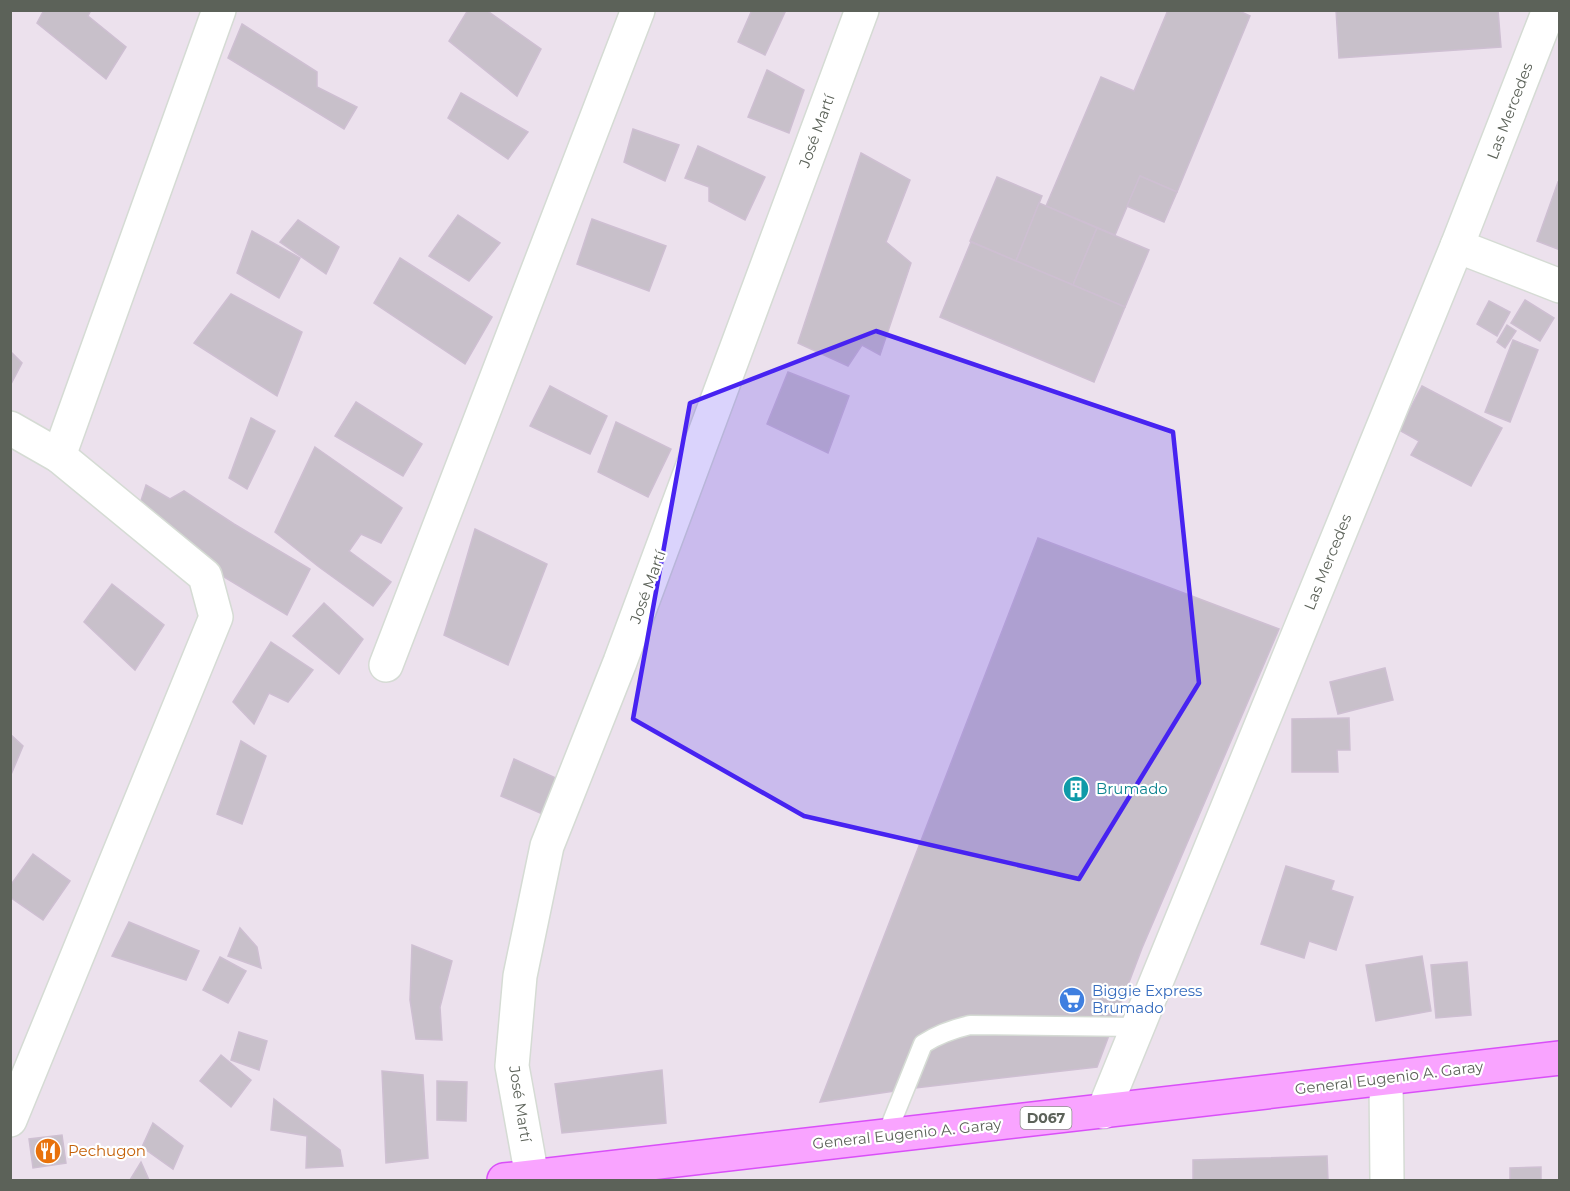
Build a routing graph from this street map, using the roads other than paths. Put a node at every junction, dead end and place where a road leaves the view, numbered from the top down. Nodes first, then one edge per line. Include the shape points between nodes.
1 (219, 10) edge
2 (638, 10) edge
3 (862, 10) edge
4 (1549, 10) edge
5 (1457, 246) junction
6 (1560, 286) edge
7 (10, 428) edge
8 (59, 456) junction
9 (386, 665) dead end
10 (1137, 1027) junction
11 (1560, 1058) edge
12 (1386, 1079) junction
13 (1102, 1112) junction
14 (10, 1120) edge
15 (886, 1136) junction
16 (518, 1179) edge
17 (1387, 1180) edge

1 - 8 street
2 - 9 street
3 - 16 street, José Martí via 621,662 547,846 519,976 512,1066
4 - 5 street, Las Mercedes
5 - 6 street
5 - 10 street, Las Mercedes
7 - 8 street
8 - 14 street via 206,576 216,617
10 - 13 street, Las Mercedes
10 - 15 lane via 970,1025 934,1036 923,1044
11 - 12 main road, General Eugenio A. Garay / D067
12 - 13 main road, General Eugenio A. Garay / D067
12 - 17 street
13 - 15 main road, General Eugenio A. Garay / D067
15 - 16 main road, General Eugenio A. Garay / D067

